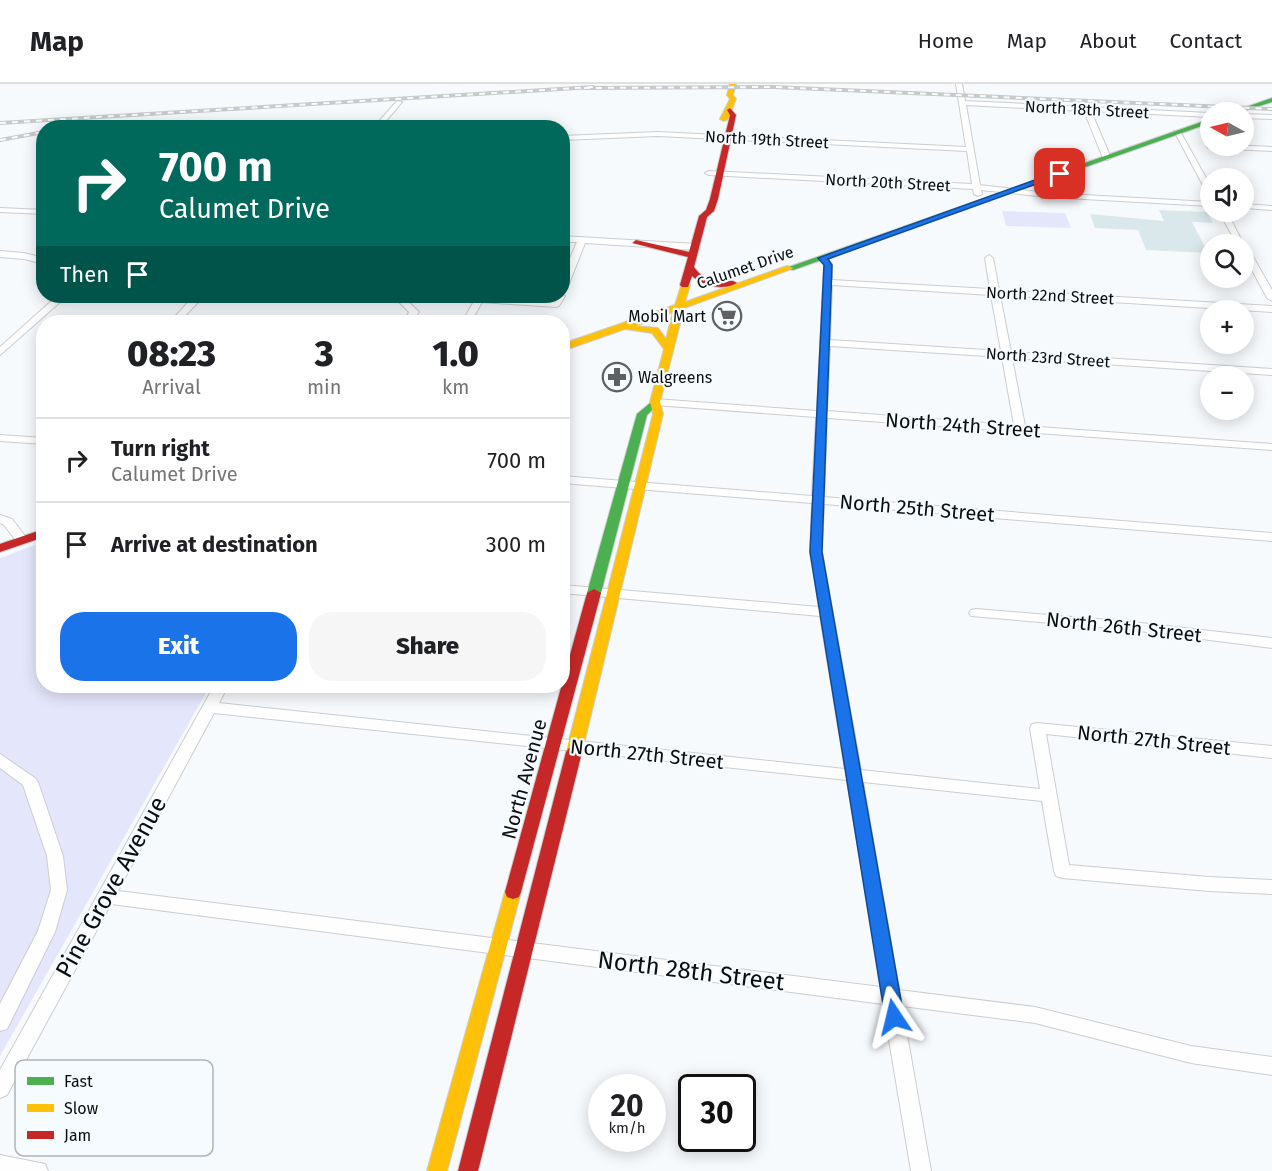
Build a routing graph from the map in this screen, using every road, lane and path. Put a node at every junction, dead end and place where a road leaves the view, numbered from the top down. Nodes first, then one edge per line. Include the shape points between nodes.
1 (740, 84) edge
2 (959, 84) edge
3 (732, 97) edge
4 (1272, 100) edge
5 (399, 102) dead end
6 (963, 103) junction
7 (1254, 106) edge
8 (1087, 109) junction
9 (1200, 115) edge
10 (1254, 116) edge
11 (1272, 117) edge
12 (383, 120) edge
13 (1200, 128) edge
14 (723, 137) junction
15 (570, 138) edge
16 (1184, 140) junction
17 (1254, 148) edge
18 (1272, 149) edge
19 (971, 150) junction
20 (1107, 158) junction
21 (1200, 171) edge
22 (714, 173) junction
23 (977, 187) junction
24 (1012, 191) junction
25 (980, 202) junction
26 (1200, 203) edge
27 (1254, 207) edge
28 (1272, 208) edge
29 (0, 210) edge
30 (36, 212) edge
31 (570, 239) edge
32 (582, 240) junction
33 (636, 243) joint
34 (0, 254) edge
35 (693, 257) junction
36 (823, 258) junction
37 (989, 258) dead end
38 (36, 259) edge
39 (1254, 267) edge
40 (570, 270) edge
41 (760, 279) junction
42 (827, 282) junction
43 (995, 292) junction
44 (1272, 298) edge
45 (54, 303) edge
46 (192, 303) edge
47 (404, 303) edge
48 (681, 306) junction
49 (1272, 309) edge
50 (41, 315) edge
51 (181, 315) edge
52 (412, 315) edge
53 (36, 319) edge
54 (604, 334) junction
55 (825, 343) junction
56 (570, 345) edge
57 (669, 349) junction
58 (0, 352) edge
59 (1007, 355) junction
60 (1272, 372) edge
61 (655, 402) junction
62 (822, 414) junction
63 (1020, 429) junction
64 (0, 438) edge
65 (36, 440) edge
66 (1272, 447) edge
67 (570, 480) edge
68 (624, 484) junction
69 (641, 486) junction
70 (819, 500) junction
71 (0, 519) edge
72 (36, 536) edge
73 (1272, 537) edge
74 (22, 540) junction
75 (0, 548) edge
76 (570, 590) edge
77 (595, 592) junction
78 (614, 594) junction
79 (825, 612) junction
80 (976, 613) dead end
81 (1272, 643) edge
82 (570, 685) edge
83 (217, 693) edge
84 (568, 693) edge
85 (209, 707) junction
86 (554, 745) junction
87 (576, 747) junction
88 (1272, 752) edge
89 (0, 760) edge
90 (852, 775) junction
91 (1049, 796) junction
92 (1272, 887) edge
93 (106, 896) junction
94 (499, 948) junction
95 (524, 951) junction
96 (891, 995) junction
97 (0, 1023) edge
98 (16, 1060) edge
99 (15, 1062) edge
100 (1272, 1066) edge
101 (0, 1089) edge
102 (0, 1165) edge
103 (38, 1171) edge
104 (437, 1171) edge
105 (468, 1171) edge
106 (921, 1171) edge

1 - 3 main road, North Avenue via 738,96
2 - 6 street
3 - 14 main road, North Avenue via 725,114
4 - 7 main road
5 - 12 street
6 - 8 street, North 18th Street
6 - 19 street
8 - 9 street, North 18th Street
8 - 20 street
10 - 11 street
13 - 16 main road, Calumet Drive
14 - 15 street, North 19th Street via 646,134
14 - 19 street, North 19th Street
14 - 22 main road, North Avenue
16 - 20 main road, Calumet Drive
16 - 21 street
17 - 18 street
19 - 23 street
20 - 24 main road, Calumet Drive
22 - 23 street, North 20th Street
22 - 35 main road, North Avenue via 699,207 703,216
23 - 24 street, North 20th Street
23 - 25 street
24 - 25 main road, Calumet Drive
24 - 26 street, North 20th Street
25 - 36 main road, Calumet Drive
27 - 28 street
29 - 30 street
31 - 32 street
32 - 33 street
32 - 40 street
33 - 35 main road
34 - 38 street
35 - 41 main road via 700,280 713,284
35 - 48 main road, North Avenue
36 - 41 main road, Calumet Drive
36 - 42 street via 828,263
37 - 43 street
39 - 44 street
41 - 48 main road, Calumet Drive
42 - 43 street, North 22nd Street
42 - 55 street
43 - 49 street, North 22nd Street
43 - 59 street
45 - 50 street
46 - 51 street
47 - 52 street via 414,312
48 - 54 main road, Calumet Drive
48 - 57 main road, North Avenue
53 - 58 street
54 - 56 main road, Calumet Drive
54 - 57 main road via 652,328
55 - 59 street, North 23rd Street
55 - 62 street
57 - 61 main road, North Avenue
59 - 60 street, North 23rd Street
59 - 63 street
61 - 62 street, North 24th Street
61 - 68 main road, North Avenue via 642,414
61 - 69 main road, North Avenue via 658,414
62 - 63 street, North 24th Street
62 - 70 street
63 - 66 street, North 24th Street
64 - 65 street
67 - 68 street, North 25th Street
68 - 69 street, North 25th Street
68 - 77 main road, North Avenue
69 - 70 street, North 25th Street
69 - 78 main road, North Avenue
70 - 73 street, North 25th Street
70 - 79 street via 816,552
71 - 74 street via 8,522
72 - 74 main road
74 - 75 main road
76 - 77 street
77 - 78 street
77 - 82 main road, North Avenue
78 - 79 street
78 - 87 main road, North Avenue
79 - 90 street
80 - 81 street, North 26th Street
83 - 85 street, Pine Grove Avenue
84 - 86 main road, North Avenue
85 - 86 street, North 27th Street
85 - 93 street, Pine Grove Avenue
86 - 87 street, North 27th Street
86 - 94 main road, North Avenue
87 - 90 street, North 27th Street
87 - 95 main road, North Avenue
88 - 91 street, North 27th Street via 1037,728
89 - 97 street via 30,783 55,856 59,890 45,932
90 - 91 street, North 27th Street
90 - 96 street
91 - 92 street via 1062,871
93 - 94 street, North 28th Street
93 - 98 street, Pine Grove Avenue
94 - 95 street, North 28th Street
94 - 104 main road, North Avenue
95 - 96 street, North 28th Street
95 - 105 main road, North Avenue
96 - 100 street, North 28th Street via 1035,1015 1182,1052
96 - 106 street
99 - 101 street, Pine Grove Avenue
102 - 103 street

